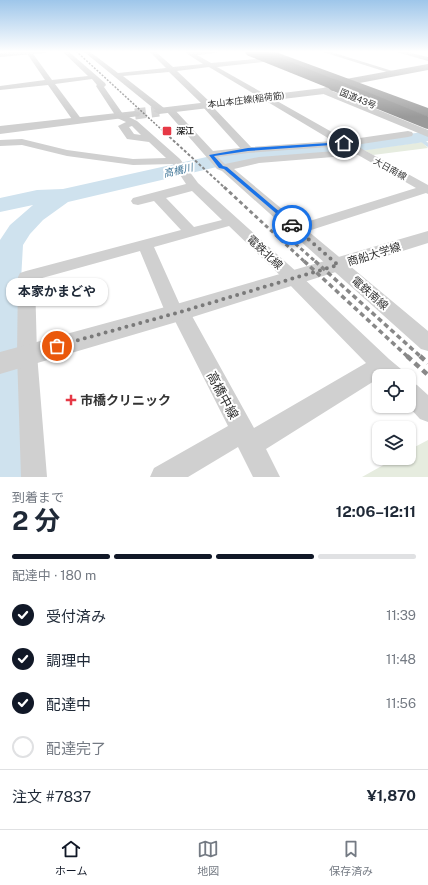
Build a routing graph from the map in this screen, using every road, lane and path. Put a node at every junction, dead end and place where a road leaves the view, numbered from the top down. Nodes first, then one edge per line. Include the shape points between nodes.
1 (44, 73) edge
2 (90, 73) edge
3 (132, 73) edge
4 (175, 73) edge
5 (223, 73) edge
6 (298, 73) edge
7 (305, 73) edge
8 (316, 73) edge
9 (320, 73) edge
10 (394, 73) edge
11 (422, 73) edge
12 (116, 75) joint
13 (94, 77) junction
14 (50, 82) junction
15 (346, 82) junction
16 (357, 86) junction
17 (0, 88) edge
18 (328, 90) junction
19 (264, 98) junction
20 (207, 105) junction
21 (163, 110) junction
22 (428, 113) edge
23 (120, 116) junction
24 (428, 117) edge
25 (134, 119) joint
26 (77, 120) junction
27 (428, 123) edge
28 (0, 130) edge
29 (422, 131) edge
30 (0, 143) edge
31 (345, 143) junction
32 (248, 150) junction
33 (360, 152) junction
34 (176, 161) junction
35 (218, 162) junction
36 (191, 183) junction
37 (427, 190) edge
38 (157, 196) junction
39 (138, 201) dead end
40 (233, 221) junction
41 (297, 230) junction
42 (190, 232) junction
43 (428, 238) edge
44 (145, 244) junction
45 (338, 265) junction
46 (293, 278) junction
47 (178, 313) junction
48 (428, 343) edge
49 (16, 358) edge
50 (386, 369) edge
51 (372, 377) edge
52 (416, 399) edge
53 (428, 411) edge
54 (246, 438) junction
55 (34, 477) edge
56 (163, 477) edge
57 (267, 477) edge

1 - 14 street
2 - 13 street
3 - 12 street
4 - 20 street
5 - 19 street, 大日南線
6 - 18 highway, 国道43号
7 - 27 highway, bridge
8 - 24 highway
9 - 15 highway, 国道43号
10 - 15 main road
11 - 16 main road
12 - 21 street, 電鉄南線
13 - 14 street
13 - 23 street via 102,85 100,86
14 - 17 street
14 - 26 street
15 - 16 highway, 国道43号
15 - 18 main road
16 - 18 main road
16 - 22 highway, 国道43号
18 - 19 street, 本山本庄線(稲荷筋)
18 - 29 highway, 国道43号
19 - 20 street, 本山本庄線(稲荷筋)
19 - 31 street, 大日南線
20 - 21 street, 本山本庄線(稲荷筋)
20 - 32 street
21 - 35 street, 電鉄南線
23 - 25 street
23 - 26 street
25 - 34 street via 150,139
26 - 28 street
29 - 31 street
30 - 34 street via 22,142 133,162
31 - 32 street
31 - 33 street, 大日南線
32 - 35 street
33 - 35 street via 259,160 232,165
33 - 37 street, 大日南線
34 - 36 street, 電鉄北線
35 - 41 street, 電鉄南線
36 - 38 street
36 - 40 street, 電鉄北線
37 - 41 street
38 - 39 street
38 - 42 street
40 - 42 street
40 - 46 street, 電鉄北線
41 - 45 street, 電鉄南線
42 - 44 street
43 - 45 street, 商船大学線
44 - 47 street, 高橋中線
44 - 49 street via 26,277
45 - 46 street, 商船大学線
45 - 48 street, 電鉄南線
46 - 47 street, 商船大学線
46 - 50 street, 電鉄北線
47 - 49 street, 商船大学線
47 - 54 street, 高橋中線
49 - 55 street
51 - 54 street
52 - 53 street
54 - 56 street
54 - 57 street, 高橋中線

